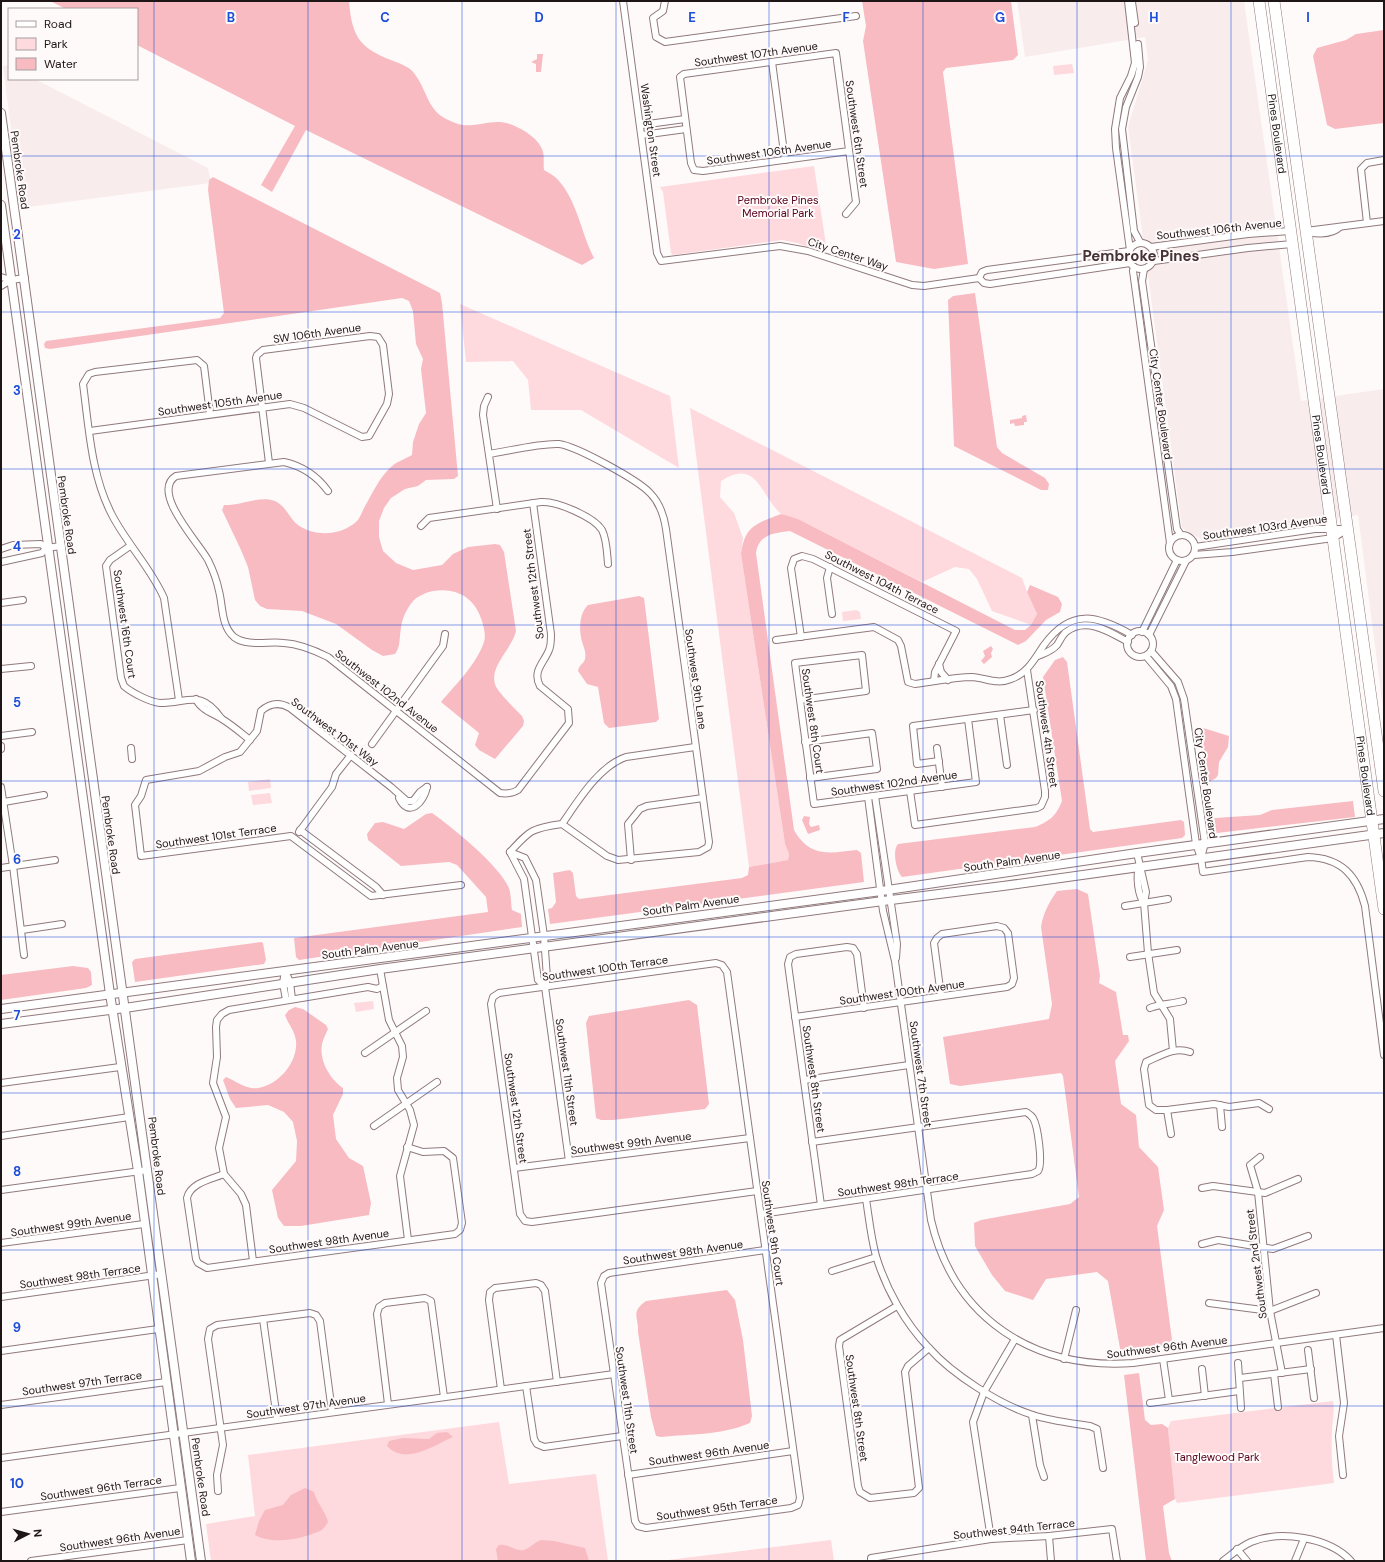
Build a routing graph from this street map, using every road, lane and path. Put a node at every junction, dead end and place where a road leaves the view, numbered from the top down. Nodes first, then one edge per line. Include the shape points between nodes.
1 (623, 1) edge
2 (665, 1) edge
3 (1128, 1) edge
4 (1132, 1) edge
5 (1259, 1) edge
6 (1274, 1) edge
7 (856, 16) dead end
8 (836, 53) joint
9 (772, 62) junction
10 (1, 113) edge
11 (685, 119) junction
12 (668, 122) junction
13 (641, 125) junction
14 (686, 128) junction
15 (669, 131) junction
16 (642, 135) junction
17 (849, 151) junction
18 (784, 160) junction
19 (1384, 160) edge
20 (1, 206) edge
21 (846, 214) dead end
22 (1288, 216) junction
23 (1384, 221) edge
24 (1367, 223) junction
25 (1290, 231) junction
26 (1306, 231) junction
27 (1140, 242) junction
28 (1292, 244) junction
29 (1152, 247) junction
30 (1129, 250) junction
31 (1309, 256) junction
32 (661, 261) joint
33 (1154, 261) junction
34 (1132, 265) junction
35 (1144, 269) junction
36 (1, 277) edge
37 (25, 278) junction
38 (979, 278) junction
39 (11, 280) junction
40 (1, 286) edge
41 (488, 397) dead end
42 (1159, 402) junction
43 (1151, 403) junction
44 (262, 408) junction
45 (210, 414) junction
46 (90, 431) junction
47 (369, 436) joint
48 (489, 454) junction
49 (269, 463) junction
50 (328, 491) dead end
51 (533, 503) junction
52 (497, 508) junction
53 (421, 526) dead end
54 (1348, 528) junction
55 (1332, 533) junction
56 (1181, 535) junction
57 (1170, 543) junction
58 (60, 546) junction
59 (130, 546) junction
60 (1195, 547) junction
61 (47, 548) junction
62 (1, 549) edge
63 (1194, 555) junction
64 (1177, 560) junction
65 (1186, 561) junction
66 (1, 562) edge
67 (608, 564) dead end
68 (830, 567) junction
69 (23, 600) dead end
70 (1, 603) edge
71 (832, 614) dead end
72 (1142, 632) junction
73 (445, 634) dead end
74 (1132, 635) junction
75 (1149, 635) junction
76 (800, 637) junction
77 (776, 640) dead end
78 (1128, 642) junction
79 (1151, 651) junction
80 (1038, 656) junction
81 (1146, 656) junction
82 (939, 664) junction
83 (31, 666) dead end
84 (1, 669) edge
85 (1027, 670) junction
86 (948, 680) junction
87 (934, 682) junction
88 (179, 700) junction
89 (800, 700) junction
90 (1034, 710) junction
91 (397, 711) junction
92 (1000, 715) junction
93 (968, 719) junction
94 (32, 732) dead end
95 (1, 736) edge
96 (250, 740) junction
97 (805, 742) junction
98 (372, 744) dead end
99 (695, 747) junction
100 (131, 748) dead end
101 (937, 748) dead end
102 (350, 756) junction
103 (132, 759) dead end
104 (89, 760) junction
105 (78, 761) junction
106 (939, 761) junction
107 (1007, 765) dead end
108 (810, 778) junction
109 (1, 786) edge
110 (942, 786) junction
111 (910, 791) junction
112 (1384, 791) edge
113 (513, 793) joint
114 (398, 794) junction
115 (44, 796) dead end
116 (868, 796) junction
117 (875, 796) junction
118 (703, 798) junction
119 (4, 802) junction
120 (814, 804) joint
121 (878, 812) junction
122 (870, 813) junction
123 (1384, 819) edge
124 (1371, 821) junction
125 (562, 824) junction
126 (300, 830) junction
127 (1379, 834) edge
128 (881, 837) junction
129 (294, 838) junction
130 (874, 839) junction
131 (1206, 843) junction
132 (1196, 844) junction
133 (510, 852) junction
134 (1137, 853) junction
135 (141, 856) joint
136 (1201, 858) junction
137 (55, 860) dead end
138 (631, 860) junction
139 (13, 866) junction
140 (1139, 867) junction
141 (1, 868) edge
142 (534, 875) junction
143 (524, 879) junction
144 (461, 884) dead end
145 (885, 890) junction
146 (383, 895) junction
147 (1168, 899) dead end
148 (886, 900) junction
149 (1144, 903) junction
150 (1125, 906) dead end
151 (1384, 909) edge
152 (62, 924) dead end
153 (22, 930) junction
154 (544, 936) junction
155 (532, 938) junction
156 (544, 947) junction
157 (534, 949) junction
158 (1176, 950) dead end
159 (1148, 954) junction
160 (24, 955) dead end
161 (1130, 957) dead end
162 (722, 965) joint
163 (380, 969) junction
164 (285, 971) junction
165 (287, 982) junction
166 (383, 986) junction
167 (545, 986) junction
168 (122, 993) junction
169 (110, 994) junction
170 (941, 996) junction
171 (493, 997) joint
172 (292, 999) junction
173 (286, 1000) junction
174 (1183, 1001) dead end
175 (901, 1002) junction
176 (1160, 1005) junction
177 (125, 1008) junction
178 (864, 1008) junction
179 (1150, 1008) dead end
180 (1, 1009) edge
181 (112, 1009) junction
182 (426, 1011) dead end
183 (1381, 1014) edge
184 (795, 1018) junction
185 (1, 1024) edge
186 (396, 1032) junction
187 (1173, 1051) junction
188 (1190, 1052) dead end
189 (365, 1053) dead end
190 (1384, 1055) edge
191 (909, 1065) junction
192 (120, 1067) junction
193 (804, 1080) junction
194 (437, 1082) dead end
195 (1, 1083) edge
196 (406, 1104) junction
197 (1220, 1105) junction
198 (1269, 1109) dead end
199 (1168, 1110) junction
200 (129, 1117) junction
201 (374, 1126) dead end
202 (918, 1127) junction
203 (1222, 1127) dead end
204 (1171, 1134) dead end
205 (1, 1136) edge
206 (750, 1138) junction
207 (812, 1142) junction
208 (407, 1147) junction
209 (1260, 1157) dead end
210 (569, 1161) junction
211 (514, 1168) junction
212 (148, 1170) junction
213 (138, 1171) junction
214 (224, 1174) junction
215 (1298, 1179) dead end
216 (1202, 1188) dead end
217 (1, 1190) edge
218 (928, 1190) junction
219 (757, 1191) junction
220 (1258, 1192) junction
221 (866, 1199) junction
222 (821, 1205) junction
223 (761, 1214) junction
224 (144, 1224) junction
225 (1308, 1236) dead end
226 (408, 1240) junction
227 (1, 1243) edge
228 (1202, 1244) dead end
229 (1265, 1249) junction
230 (765, 1250) junction
231 (876, 1257) junction
232 (254, 1261) junction
233 (832, 1271) dead end
234 (162, 1274) junction
235 (151, 1276) junction
236 (604, 1276) joint
237 (1316, 1292) dead end
238 (1, 1297) edge
239 (1209, 1303) dead end
240 (897, 1306) junction
241 (1076, 1310) dead end
242 (1270, 1311) junction
243 (263, 1319) junction
244 (1384, 1328) edge
245 (158, 1329) junction
246 (1336, 1335) junction
247 (1015, 1339) junction
248 (1277, 1342) junction
249 (929, 1348) junction
250 (1308, 1350) dead end
251 (1, 1351) edge
252 (1064, 1358) junction
253 (1163, 1359) junction
254 (1238, 1363) dead end
255 (1202, 1369) dead end
256 (1311, 1369) junction
257 (1282, 1373) junction
258 (614, 1374) junction
259 (1274, 1374) junction
260 (1240, 1378) junction
261 (166, 1382) junction
262 (557, 1382) junction
263 (526, 1386) junction
264 (501, 1389) junction
265 (1239, 1391) junction
266 (984, 1392) junction
267 (1205, 1396) junction
268 (444, 1397) junction
269 (1314, 1398) dead end
270 (1169, 1400) junction
271 (1150, 1403) dead end
272 (388, 1404) junction
273 (1, 1405) edge
274 (1278, 1407) dead end
275 (1241, 1408) dead end
276 (332, 1412) junction
277 (1032, 1415) junction
278 (277, 1420) junction
279 (222, 1428) junction
280 (184, 1433) junction
281 (173, 1434) junction
282 (622, 1436) junction
283 (793, 1451) junction
284 (1, 1458) edge
285 (1102, 1468) dead end
286 (628, 1475) junction
287 (1343, 1476) dead end
288 (1044, 1477) dead end
289 (180, 1488) junction
290 (218, 1491) dead end
291 (798, 1505) joint
292 (1, 1512) edge
293 (638, 1526) joint
294 (1049, 1536) junction
295 (991, 1539) junction
296 (1304, 1539) junction
297 (188, 1540) junction
298 (1237, 1549) junction
299 (871, 1560) edge
300 (31, 1561) edge
301 (191, 1561) edge
302 (201, 1561) edge
303 (1052, 1561) edge
304 (1117, 1561) edge
305 (1223, 1561) edge
306 (1247, 1561) edge
307 (1295, 1561) edge
308 (1351, 1561) edge

1 - 13 street, Washington Street
2 - 7 street via 663,11 653,18 656,37 665,42
3 - 30 street via 1135,60 1117,108 1115,139
4 - 27 street via 1140,67 1126,107 1122,129 1134,231
5 - 22 highway, Pines Boulevard
6 - 26 highway, Pines Boulevard
8 - 9 street, Southwest 107th Avenue
8 - 17 street, Southwest 6th Street
9 - 11 street, Southwest 107th Avenue via 684,74 680,77
9 - 18 street
10 - 37 main road, Pembroke Road
11 - 12 street
11 - 14 street
12 - 13 street
12 - 15 street
13 - 16 street, Washington Street
14 - 15 street
14 - 18 street, Southwest 106th Avenue via 692,168 697,171
15 - 16 street
16 - 32 street, Washington Street via 657,253
17 - 18 street, Southwest 106th Avenue
17 - 21 street, Southwest 6th Street via 856,202
19 - 24 street via 1362,166 1360,175
20 - 39 main road, Pembroke Road
22 - 25 highway, Pines Boulevard
22 - 26 highway
23 - 24 street
24 - 26 street via 1341,226 1337,230 1325,233
25 - 28 highway, Pines Boulevard
25 - 29 street, Southwest 106th Avenue
25 - 31 highway
26 - 31 highway, Pines Boulevard
27 - 29 street
27 - 30 street
28 - 33 street, Southwest 106th Avenue
28 - 55 highway, Pines Boulevard
29 - 33 street
30 - 34 street via 1128,257
30 - 38 street via 987,270 982,272
31 - 54 highway, Pines Boulevard
32 - 38 street, City Center Way via 778,246 808,250 912,285 924,286
33 - 35 street
34 - 35 street
34 - 38 street via 990,284
34 - 43 street, City Center Boulevard
35 - 42 street, City Center Boulevard via 1142,281
36 - 39 street
37 - 39 street
37 - 58 main road, Pembroke Road
39 - 40 street
39 - 61 main road, Pembroke Road
41 - 48 street via 483,415
42 - 43 street
42 - 56 street, City Center Boulevard via 1177,529
43 - 57 street, City Center Boulevard
44 - 45 street, Southwest 105th Avenue
44 - 47 street, Southwest 105th Avenue via 298,405 362,437
44 - 47 street, SW 106th Avenue via 256,358 259,352 378,337 383,345 389,394 387,404
44 - 49 street
45 - 46 street, Southwest 105th Avenue
45 - 46 street via 204,366 197,360 95,372 86,378 83,384
46 - 59 street via 95,468 104,500
48 - 52 street
48 - 99 street, Southwest 9th Lane via 549,445 567,446 650,492 660,508 666,529
49 - 50 street via 293,464 320,479
49 - 91 street, Southwest 102nd Avenue via 184,474 172,479 168,491 173,509 208,560 217,581 226,626 235,638 245,642 284,642 314,650 328,657
51 - 52 street
51 - 67 street via 560,505 596,524 604,537
51 - 113 street, Southwest 12th Street via 551,634 550,649 536,675 540,686 568,709 569,723 518,790
52 - 53 street via 429,518
54 - 55 street, Southwest 103rd Avenue
54 - 55 street, Southwest 103rd Avenue
54 - 112 highway, Pines Boulevard
55 - 60 street, Southwest 103rd Avenue
55 - 63 street, Southwest 103rd Avenue via 1232,552
55 - 124 highway, Pines Boulevard
56 - 57 street
56 - 60 street via 1192,539
57 - 64 street via 1171,554
58 - 61 street
58 - 104 main road, Pembroke Road
59 - 88 street via 164,598
59 - 88 street, Southwest 16th Court via 110,560 106,566 121,678 124,686 156,702
60 - 63 street
61 - 62 street via 41,544 13,545
61 - 66 street via 42,553
61 - 105 main road, Pembroke Road
63 - 65 street
64 - 65 street
64 - 72 street
65 - 75 street
68 - 71 street via 828,578
68 - 76 street, Southwest 104th Terrace via 808,556 798,557 792,562
68 - 82 street, Southwest 104th Terrace via 956,631
69 - 70 street
72 - 74 street
72 - 75 street
73 - 91 street via 443,646
74 - 78 street
74 - 80 street via 1102,620 1076,619 1063,625 1044,645
75 - 79 street via 1152,641
76 - 77 street
76 - 87 street via 874,627 894,637 901,646 908,682
78 - 80 street via 1099,628 1079,627 1068,631 1050,651
78 - 81 street via 1131,653 1138,657
79 - 81 street
79 - 131 street, City Center Boulevard via 1178,682 1184,699
80 - 85 street
81 - 132 street, City Center Boulevard via 1166,680 1176,699
82 - 86 street via 941,672
82 - 87 street
83 - 84 street
85 - 86 street via 1018,677 1001,682 973,678
85 - 90 street, Southwest 4th Street
86 - 87 street
88 - 96 street via 196,698 208,704 221,718
89 - 89 street, Southwest 8th Court via 795,663 862,655 866,691
89 - 97 street, Southwest 8th Court
90 - 92 street
90 - 111 street, Southwest 4th Street via 1045,791 1044,802 1036,808 915,825
91 - 98 street
91 - 113 street, Southwest 102nd Avenue via 500,792
92 - 93 street
92 - 107 street
93 - 106 street via 913,726 917,764
93 - 110 street, Southwest 102nd Avenue via 976,782
94 - 95 street
96 - 102 street, Southwest 101st Way via 258,729 261,712 271,704 281,704 290,708
96 - 135 street, Southwest 101st Way via 240,752 199,771 146,780 135,805
97 - 108 street, Southwest 8th Court
97 - 108 street via 872,733 877,769
99 - 118 street, Southwest 9th Lane
99 - 125 street via 626,757 615,761 604,770
100 - 103 street
101 - 106 street
102 - 114 street, Southwest 101st Way
102 - 126 street via 336,774 332,787
104 - 105 street
104 - 168 main road, Pembroke Road
105 - 169 main road, Pembroke Road
106 - 110 street
108 - 120 street, Southwest 8th Court
109 - 119 street
110 - 111 street, Southwest 102nd Avenue
111 - 117 street, Southwest 102nd Avenue
114 - 114 street, Southwest 101st Way via 404,805 414,808 426,796 427,787 410,802
115 - 119 street
116 - 117 street, Southwest 102nd Avenue
116 - 120 street, Southwest 102nd Avenue
116 - 122 street, Southwest 7th Street
117 - 121 street, Southwest 7th Street
118 - 138 street via 640,809 628,824
118 - 138 street, Southwest 9th Lane via 709,842 704,851
119 - 139 street
121 - 122 street
121 - 128 street, Southwest 7th Street
122 - 130 street, Southwest 7th Street
123 - 124 main road, South Palm Avenue
124 - 127 highway, Pines Boulevard
124 - 131 main road, South Palm Avenue
125 - 133 street via 530,831
125 - 138 street via 607,856 618,860
126 - 129 street
126 - 146 street via 376,886
127 - 136 main road, South Palm Avenue
127 - 151 highway, Pines Boulevard
128 - 130 street
128 - 145 street, Southwest 7th Street
129 - 135 street, Southwest 101st Terrace via 291,836
129 - 146 street via 371,896
130 - 145 street, Southwest 7th Street
131 - 132 main road, South Palm Avenue
131 - 136 street, City Center Boulevard
132 - 134 main road, South Palm Avenue
132 - 136 street, City Center Boulevard
133 - 142 street, Southwest 11th Street via 525,858
133 - 143 street, Southwest 11th Street
134 - 140 street
134 - 145 main road, South Palm Avenue
136 - 140 main road, South Palm Avenue
136 - 183 street via 1203,872 1308,857 1334,862 1347,871 1359,887 1365,906
137 - 139 street
139 - 141 street
139 - 153 street
140 - 148 main road, South Palm Avenue
140 - 149 street via 1146,892
142 - 143 street
142 - 154 street, Southwest 11th Street
143 - 155 street, Southwest 11th Street
144 - 146 street
145 - 148 street, Southwest 7th Street
145 - 154 main road, South Palm Avenue
147 - 149 street
148 - 156 main road, South Palm Avenue
148 - 175 street, Southwest 7th Street via 886,930 895,961
149 - 150 street
149 - 159 street
152 - 153 street
153 - 160 street
154 - 155 main road, South Palm Avenue
154 - 156 street, Southwest 11th Street
155 - 157 street, Southwest 11th Street
155 - 164 main road, South Palm Avenue
156 - 157 main road, South Palm Avenue
156 - 167 street, Southwest 11th Street via 547,978
157 - 163 main road, South Palm Avenue
157 - 167 street, Southwest 11th Street via 538,980
158 - 159 street
159 - 161 street
159 - 176 street via 1154,993
162 - 167 street, Southwest 100th Terrace via 716,963
162 - 206 street, Southwest 9th Court via 727,972
163 - 165 main road, South Palm Avenue
163 - 166 street
164 - 165 street
164 - 168 main road, South Palm Avenue
165 - 172 street
165 - 173 street
165 - 177 main road, South Palm Avenue
166 - 172 street via 377,989 368,987
166 - 186 street via 389,1020
167 - 171 street, Southwest 100th Terrace via 499,993
167 - 210 street, Southwest 11th Street
168 - 169 main road, South Palm Avenue
168 - 177 main road, Pembroke Road
169 - 180 main road, South Palm Avenue
169 - 181 main road, Pembroke Road
170 - 170 street, Southwest 100th Avenue via 934,943 937,938 942,934 997,926 1004,928 1008,933 1014,978 1012,984 1007,987
170 - 175 street, Southwest 100th Avenue
171 - 211 street, Southwest 12th Street via 491,1004
172 - 173 street
173 - 214 street via 230,1010 217,1020 217,1057 213,1083 226,1117 219,1145
174 - 176 street
175 - 178 street, Southwest 100th Avenue
175 - 191 street, Southwest 7th Street
176 - 179 street via 1156,1004
176 - 187 street via 1170,1018
177 - 181 main road, South Palm Avenue
177 - 212 main road, Pembroke Road
178 - 184 street, Southwest 100th Avenue
178 - 184 street, Southwest 8th Street via 857,954 853,948 796,954 790,957 788,964
181 - 185 main road, South Palm Avenue
181 - 192 main road, Pembroke Road
182 - 186 street
183 - 190 street
184 - 193 street, Southwest 8th Street
186 - 189 street
186 - 196 street via 403,1052 397,1078 398,1090
187 - 188 street
187 - 199 street via 1146,1062 1144,1069 1149,1105 1156,1110
191 - 193 street
191 - 202 street, Southwest 7th Street
192 - 195 street
192 - 200 main road, Pembroke Road
193 - 207 street, Southwest 8th Street
194 - 196 street
196 - 201 street
196 - 208 street via 412,1114 414,1125
197 - 198 street via 1229,1107 1258,1103
197 - 199 street
197 - 203 street
199 - 204 street
200 - 205 street
200 - 213 main road, Pembroke Road
202 - 207 street
202 - 218 street, Southwest 7th Street
202 - 218 street, Southwest 98th Terrace via 1026,1112 1032,1115 1036,1124 1041,1164 1038,1171
206 - 210 street, Southwest 99th Avenue
206 - 219 street, Southwest 9th Court
207 - 222 street, Southwest 8th Street
208 - 226 street via 400,1176
208 - 226 street, Southwest 98th Avenue via 424,1152 444,1151 451,1155 462,1223 460,1230 455,1234
209 - 220 street, Southwest 2nd Street via 1250,1165
210 - 211 street, Southwest 99th Avenue
211 - 219 street, Southwest 12th Street via 520,1214 525,1221 532,1222
212 - 213 street
212 - 234 main road, Pembroke Road
213 - 217 street
213 - 224 main road, Pembroke Road
214 - 232 street via 243,1198
214 - 232 street, Southwest 98th Avenue via 192,1187 188,1192 196,1259 207,1268
215 - 220 street via 1265,1193
216 - 220 street via 1213,1186
218 - 221 street, Southwest 98th Terrace
218 - 247 street, Southwest 96th Avenue via 936,1241 961,1289 981,1314
219 - 223 street, Southwest 9th Court
220 - 229 street, Southwest 2nd Street
221 - 222 street, Southwest 98th Terrace
221 - 231 street
222 - 223 street, Southwest 98th Terrace
223 - 230 street, Southwest 9th Court
224 - 227 street, Southwest 99th Avenue
224 - 235 main road, Pembroke Road
225 - 229 street via 1273,1249
226 - 232 street, Southwest 98th Avenue
228 - 229 street via 1218,1240 1258,1245
229 - 242 street, Southwest 2nd Street
230 - 236 street, Southwest 98th Avenue via 609,1273
230 - 283 street, Southwest 9th Court
231 - 233 street
231 - 240 street
234 - 235 street, Southwest 98th Terrace
234 - 280 main road, Pembroke Road
235 - 238 street, Southwest 98th Terrace
235 - 245 main road, Pembroke Road
236 - 258 street, Southwest 11th Street via 602,1283
237 - 242 street
239 - 242 street
240 - 249 street
240 - 249 street, Southwest 8th Street via 840,1340 839,1346 858,1486 863,1495 870,1498 914,1494 919,1488 905,1372 908,1366
241 - 252 street
242 - 248 street, Southwest 2nd Street
243 - 276 street via 310,1313 316,1315 320,1321
243 - 278 street
243 - 279 street via 217,1325 210,1329 208,1339
244 - 246 street, Southwest 96th Avenue
245 - 251 street
245 - 261 main road, Pembroke Road
246 - 248 street, Southwest 96th Avenue
246 - 287 street via 1344,1403 1339,1436
247 - 252 street, Southwest 96th Avenue via 1039,1351
247 - 266 street
248 - 253 street, Southwest 96th Avenue
248 - 257 street, Southwest 2nd Street
249 - 266 street via 948,1366
250 - 256 street
252 - 253 street, Southwest 96th Avenue via 1101,1365
253 - 270 street
254 - 260 street
255 - 267 street
256 - 257 street
256 - 269 street
257 - 259 street
258 - 262 street, Southwest 97th Avenue
258 - 282 street, Southwest 11th Street
259 - 260 street
259 - 274 street
260 - 265 street
261 - 273 street, Southwest 97th Terrace
261 - 281 main road, Pembroke Road
262 - 263 street, Southwest 97th Avenue
262 - 264 street via 545,1291 536,1283 495,1288 490,1292 489,1300
263 - 264 street, Southwest 97th Avenue
263 - 282 street via 534,1439 537,1444 544,1446
264 - 268 street, Southwest 97th Avenue
265 - 267 street
265 - 275 street
266 - 277 street
266 - 295 street via 973,1422
267 - 270 street
268 - 272 street, Southwest 97th Avenue
268 - 272 street via 431,1301 425,1298 385,1303 379,1307 377,1314
270 - 271 street
272 - 276 street, Southwest 97th Avenue
276 - 278 street, Southwest 97th Avenue
277 - 285 street via 1097,1429
277 - 288 street
278 - 279 street, Southwest 97th Avenue
279 - 280 street, Southwest 97th Avenue
279 - 290 street via 223,1445 217,1475
280 - 281 street, Southwest 97th Avenue
280 - 302 main road, Pembroke Road
281 - 284 street, Southwest 97th Avenue
281 - 289 main road, Pembroke Road
282 - 286 street, Southwest 11th Street
283 - 286 street, Southwest 96th Avenue
283 - 291 street, Southwest 9th Court via 800,1498
286 - 293 street, Southwest 11th Street
289 - 292 street, Southwest 96th Terrace
289 - 297 main road, Pembroke Road
291 - 293 street, Southwest 95th Terrace via 646,1528
294 - 295 street, Southwest 94th Terrace
294 - 303 street
294 - 304 street, Southwest 94th Terrace via 1112,1529
295 - 299 street, Southwest 94th Terrace
296 - 298 street via 1284,1536 1252,1542
296 - 307 street
296 - 308 street via 1337,1549
297 - 300 street, Southwest 96th Avenue
297 - 301 main road, Pembroke Road
298 - 305 street
298 - 306 street

